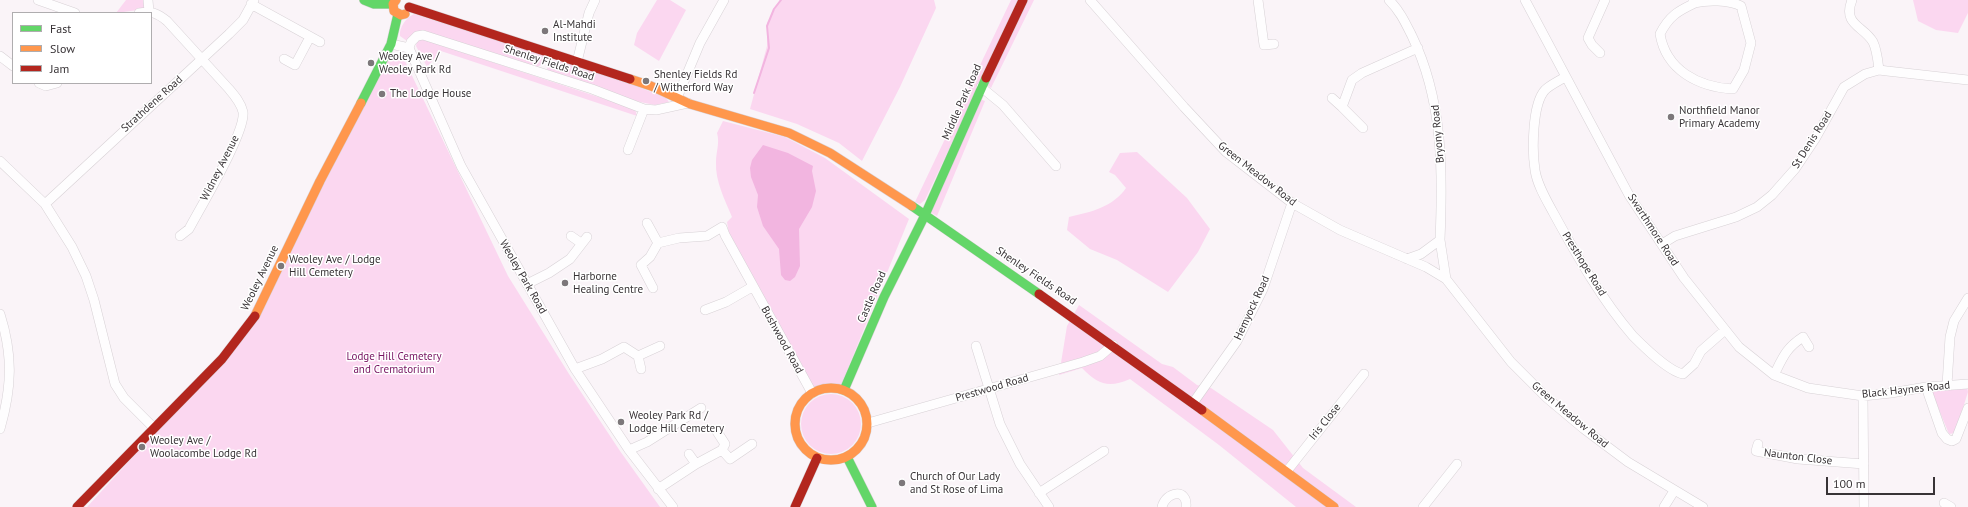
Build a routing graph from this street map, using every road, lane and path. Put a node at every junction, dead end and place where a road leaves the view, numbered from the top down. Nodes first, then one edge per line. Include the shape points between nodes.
1 (38, 0) edge
2 (148, 0) edge
3 (364, 0) edge
4 (595, 0) edge
5 (724, 0) edge
6 (1023, 0) edge
7 (1090, 0) edge
8 (1258, 0) edge
9 (1389, 0) edge
10 (1525, 0) edge
11 (1605, 0) edge
12 (1852, 0) edge
13 (252, 2) edge
14 (394, 2) edge
15 (1694, 2) edge
16 (408, 3) edge
17 (72, 12) edge
18 (149, 12) edge
19 (152, 12) edge
20 (398, 14) junction
21 (310, 37) junction
22 (320, 42) dead end
23 (391, 44) junction
24 (1274, 44) dead end
25 (1264, 45) junction
26 (409, 48) junction
27 (1255, 48) dead end
28 (1418, 48) junction
29 (1600, 53) dead end
30 (0, 56) edge
31 (202, 59) junction
32 (284, 59) dead end
33 (577, 62) junction
34 (12, 65) edge
35 (1879, 70) junction
36 (1565, 77) junction
37 (1968, 80) edge
38 (41, 84) edge
39 (53, 84) edge
40 (980, 87) junction
41 (677, 98) junction
42 (1332, 98) dead end
43 (688, 103) junction
44 (1342, 107) junction
45 (644, 109) junction
46 (1363, 128) dead end
47 (628, 150) dead end
48 (0, 161) edge
49 (1056, 166) dead end
50 (1292, 203) junction
51 (45, 204) junction
52 (924, 215) junction
53 (647, 223) dead end
54 (180, 236) dead end
55 (571, 236) dead end
56 (1440, 240) junction
57 (658, 243) junction
58 (1662, 244) junction
59 (1407, 259) junction
60 (1446, 279) junction
61 (527, 284) junction
62 (752, 287) junction
63 (653, 288) dead end
64 (1968, 298) edge
65 (705, 310) dead end
66 (0, 314) edge
67 (1725, 330) junction
68 (1113, 345) junction
69 (660, 346) dead end
70 (976, 346) dead end
71 (1809, 347) dead end
72 (638, 356) junction
73 (575, 369) junction
74 (641, 369) dead end
75 (1364, 374) dead end
76 (1774, 375) junction
77 (1968, 384) edge
78 (1947, 385) junction
79 (1926, 387) junction
80 (844, 390) junction
81 (989, 390) junction
82 (812, 393) junction
83 (1844, 394) joint
84 (1863, 396) junction
85 (1193, 403) junction
86 (701, 408) dead end
87 (1968, 408) edge
88 (868, 423) junction
89 (154, 428) junction
90 (0, 429) edge
91 (716, 430) dead end
92 (752, 444) dead end
93 (629, 450) junction
94 (722, 450) junction
95 (1104, 451) dead end
96 (1755, 451) dead end
97 (689, 454) dead end
98 (847, 457) junction
99 (817, 458) junction
100 (696, 464) junction
101 (1458, 464) dead end
102 (1864, 464) junction
103 (1287, 471) junction
104 (658, 489) junction
105 (1674, 491) junction
106 (1040, 493) junction
107 (870, 502) edge
108 (77, 507) edge
109 (672, 507) edge
110 (795, 507) edge
111 (878, 507) edge
112 (1049, 507) edge
113 (1162, 507) edge
114 (1186, 507) edge
115 (1334, 507) edge
116 (1423, 507) edge
117 (1664, 507) edge
118 (1703, 507) edge
119 (1864, 507) edge

1 - 17 street
2 - 18 street
3 - 14 street via 374,4
4 - 33 street via 589,13
5 - 41 street via 700,43
6 - 40 street, Middle Park Road
7 - 50 street, Green Meadow Road via 1226,152
8 - 25 street
9 - 28 street, Bryony Road via 1400,10
10 - 36 street, Swarthmore Road
11 - 29 street via 1588,38
12 - 35 street via 1852,21 1873,42
13 - 21 street
13 - 31 street, Strathdene Road via 243,20
14 - 20 street via 394,12
15 - 15 street via 1666,21 1660,34 1667,56 1676,67 1704,84 1733,89 1744,70 1752,43 1741,6
16 - 20 street via 406,13
16 - 33 street, Shenley Fields Road
19 - 31 street, Widney Avenue via 167,21
20 - 23 street, Weoley Avenue
21 - 22 street
21 - 32 street via 295,65
23 - 26 street
23 - 89 street, Weoley Avenue via 320,181 253,319 222,359
24 - 25 street
25 - 27 street
26 - 45 street, Shenley Fields Road via 411,42 422,35 592,89
26 - 61 street, Weoley Park Road via 460,166
28 - 44 street via 1352,80
28 - 56 street, Bryony Road via 1433,90 1438,119 1442,202
30 - 34 street
31 - 51 street, Strathdene Road
31 - 54 street, Widney Avenue via 238,100 243,113 237,137 189,229
33 - 41 street, Shenley Fields Road via 651,86
35 - 37 street, St Denis Road
35 - 58 street, St Denis Road via 1865,74 1844,87 1816,139 1795,169 1772,195 1757,207 1736,217 1675,236
36 - 58 street, Swarthmore Road via 1629,195
36 - 67 street, Presthope Road via 1546,89 1541,96 1536,110 1534,150 1535,171 1568,240 1607,301 1634,336 1665,365 1678,373 1683,374 1694,364 1701,351
38 - 39 street
40 - 49 street via 1003,105
40 - 52 street, Middle Park Road
41 - 43 street, Shenley Fields Road
42 - 44 street
43 - 45 street, Shenley Fields Road via 656,110
43 - 52 street, Shenley Fields Road via 788,133 823,150
44 - 46 street
45 - 47 street
48 - 51 street
50 - 59 street, Green Meadow Road via 1340,230
50 - 85 street, Hemyock Road via 1260,296 1237,341
51 - 89 street via 72,247 86,276 115,384 128,402
52 - 68 street, Shenley Fields Road
52 - 80 street, Castle Road
53 - 57 street
55 - 61 street via 584,240 566,261
56 - 59 street via 1422,254
56 - 60 street, Green Meadow Road
57 - 62 street, Bushwood Road via 707,236 722,227
57 - 63 street via 650,257 641,265
58 - 67 street, Swarthmore Road via 1684,278
59 - 60 street, Green Meadow Road
60 - 105 street, Green Meadow Road via 1511,362 1547,398 1628,462
61 - 73 street, Weoley Park Road
62 - 65 street
62 - 82 street, Bushwood Road
64 - 78 street via 1954,321 1950,337
66 - 90 street via 8,338 10,369 7,406
67 - 76 street, Swarthmore Road via 1739,347
68 - 81 street, Prestwood Road via 1100,356
68 - 85 street, Shenley Fields Road
69 - 72 street
70 - 81 street
71 - 76 street via 1803,337 1795,342 1787,349
72 - 73 street via 624,347
72 - 74 street
73 - 93 street, Weoley Park Road
75 - 103 street, Iris Close
76 - 83 street, Swarthmore Road via 1808,388
77 - 78 street, Black Haynes Road
78 - 79 street, Black Haynes Road
79 - 84 street, Black Haynes Road
79 - 87 street via 1942,433 1947,440 1956,439
80 - 82 street via 829,388
80 - 88 street via 859,401
81 - 88 street, Prestwood Road
81 - 106 street via 1003,430 1020,464
82 - 99 street via 798,409 795,430 805,450
83 - 84 street, Black Haynes Road
84 - 102 street
85 - 103 street, Shenley Fields Road
86 - 93 street via 647,442
88 - 98 street via 860,446
89 - 108 street, Weoley Avenue
91 - 94 street via 725,444
92 - 94 street via 730,460
93 - 104 street, Weoley Park Road
94 - 100 street
95 - 106 street
96 - 102 street, Naunton Close via 1798,459
97 - 100 street
98 - 99 street via 834,460
98 - 107 street
99 - 110 street
100 - 104 street
101 - 116 street
102 - 119 street
103 - 115 street, Shenley Fields Road
104 - 109 street, Weoley Park Road
105 - 117 street
105 - 118 street, Green Meadow Road
106 - 112 street
107 - 111 street
113 - 114 street via 1166,498 1173,494 1180,494

